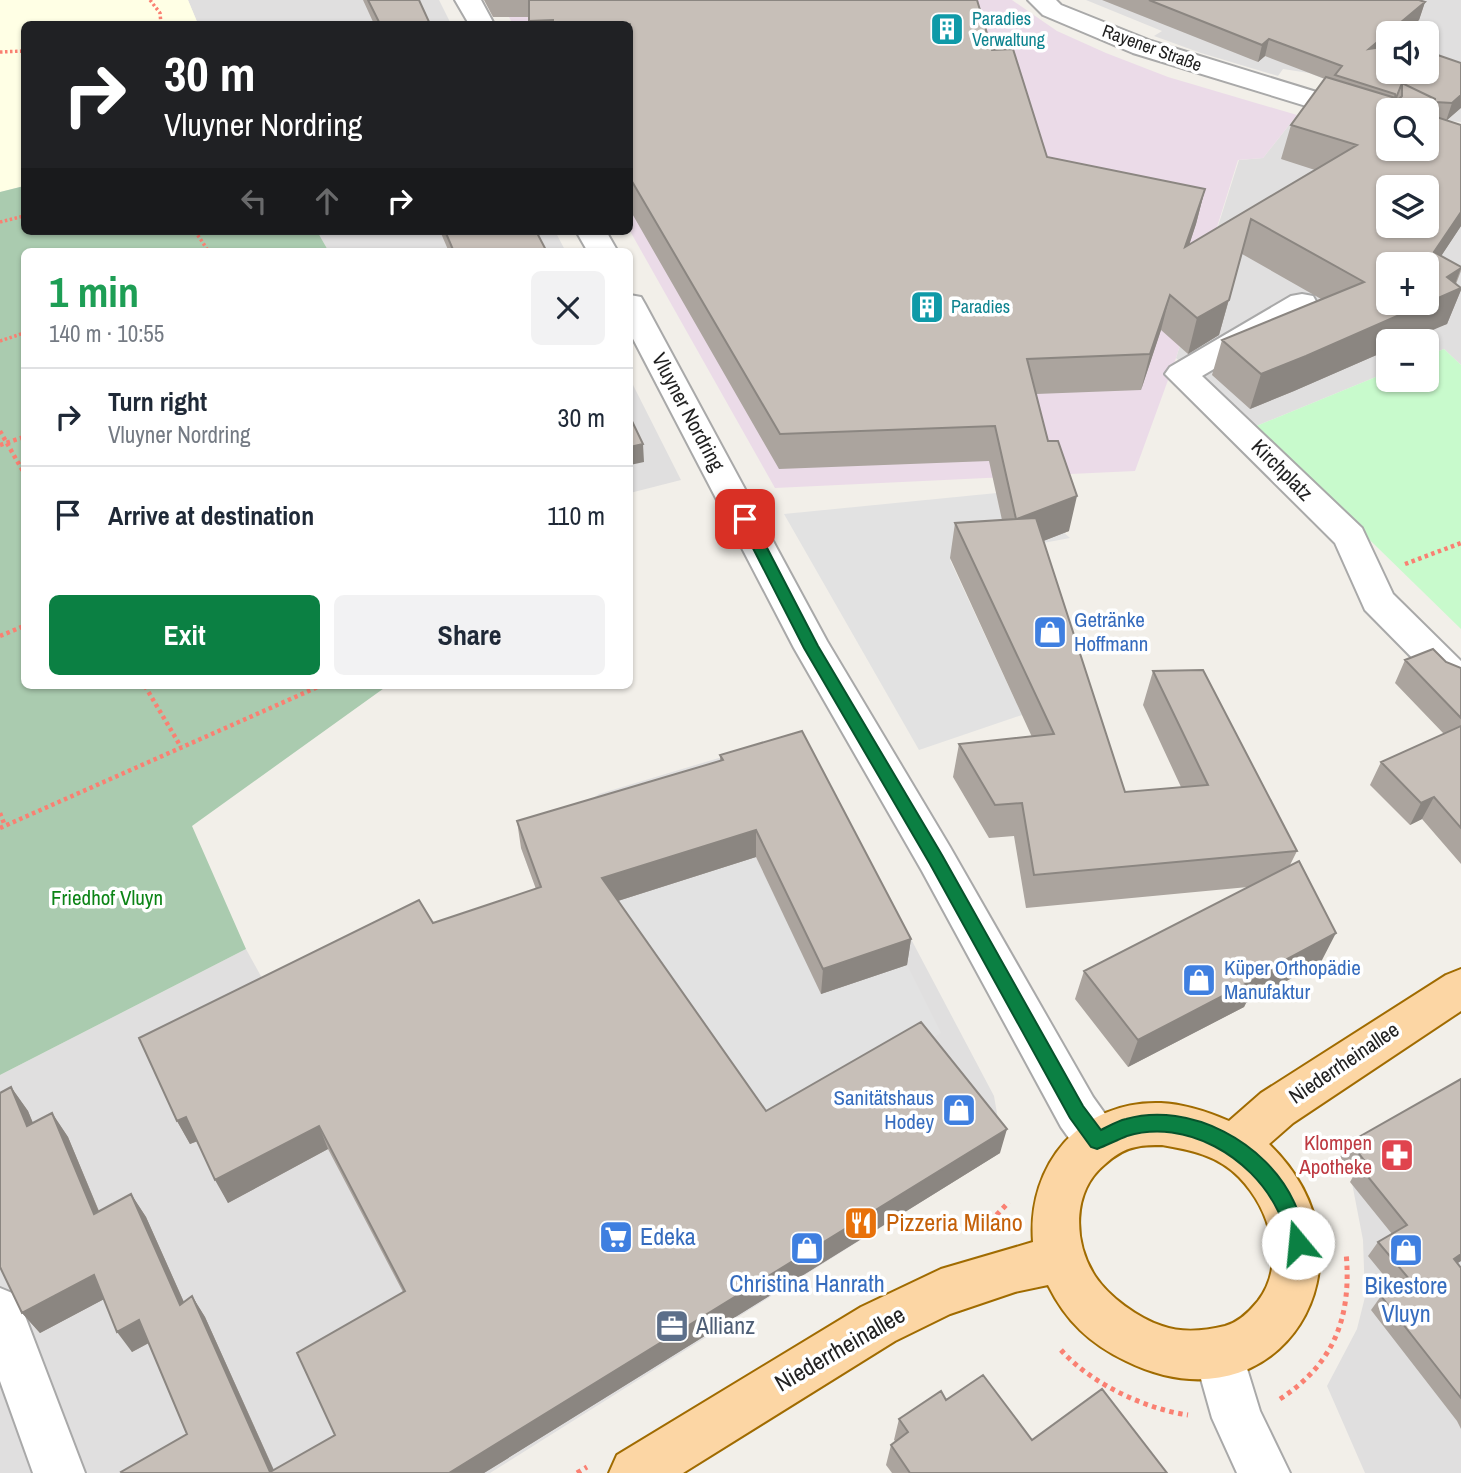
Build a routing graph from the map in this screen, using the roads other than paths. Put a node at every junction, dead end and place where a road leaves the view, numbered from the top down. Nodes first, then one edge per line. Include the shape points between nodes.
1 (468, 0) edge
2 (1041, 0) edge
3 (479, 21) edge
4 (1376, 120) edge
5 (1302, 303) dead end
6 (633, 310) edge
7 (1461, 679) edge
8 (1461, 988) edge
9 (1097, 1140) junction
10 (1234, 1145) junction
11 (1060, 1259) junction
12 (0, 1312) edge
13 (1219, 1353) junction
14 (59, 1473) edge
15 (635, 1473) edge
16 (1264, 1473) edge

1 - 3 street
2 - 4 street, Rayener Straße via 1052,10 1142,47
5 - 7 street, Kirchplatz via 1181,374 1350,537 1378,601
6 - 9 street, Vluyner Nordring via 812,648
8 - 10 main road, Niederrheinallee via 1277,1108
9 - 10 main road via 1128,1127 1162,1124
9 - 11 main road via 1074,1161 1059,1191 1054,1224
10 - 13 main road via 1263,1172 1286,1205 1298,1243 1297,1281 1282,1314 1255,1340
11 - 13 main road via 1078,1293 1106,1323 1141,1344 1180,1355
11 - 15 main road, Niederrheinallee via 942,1293 878,1324
12 - 14 street
13 - 16 street via 1237,1418

